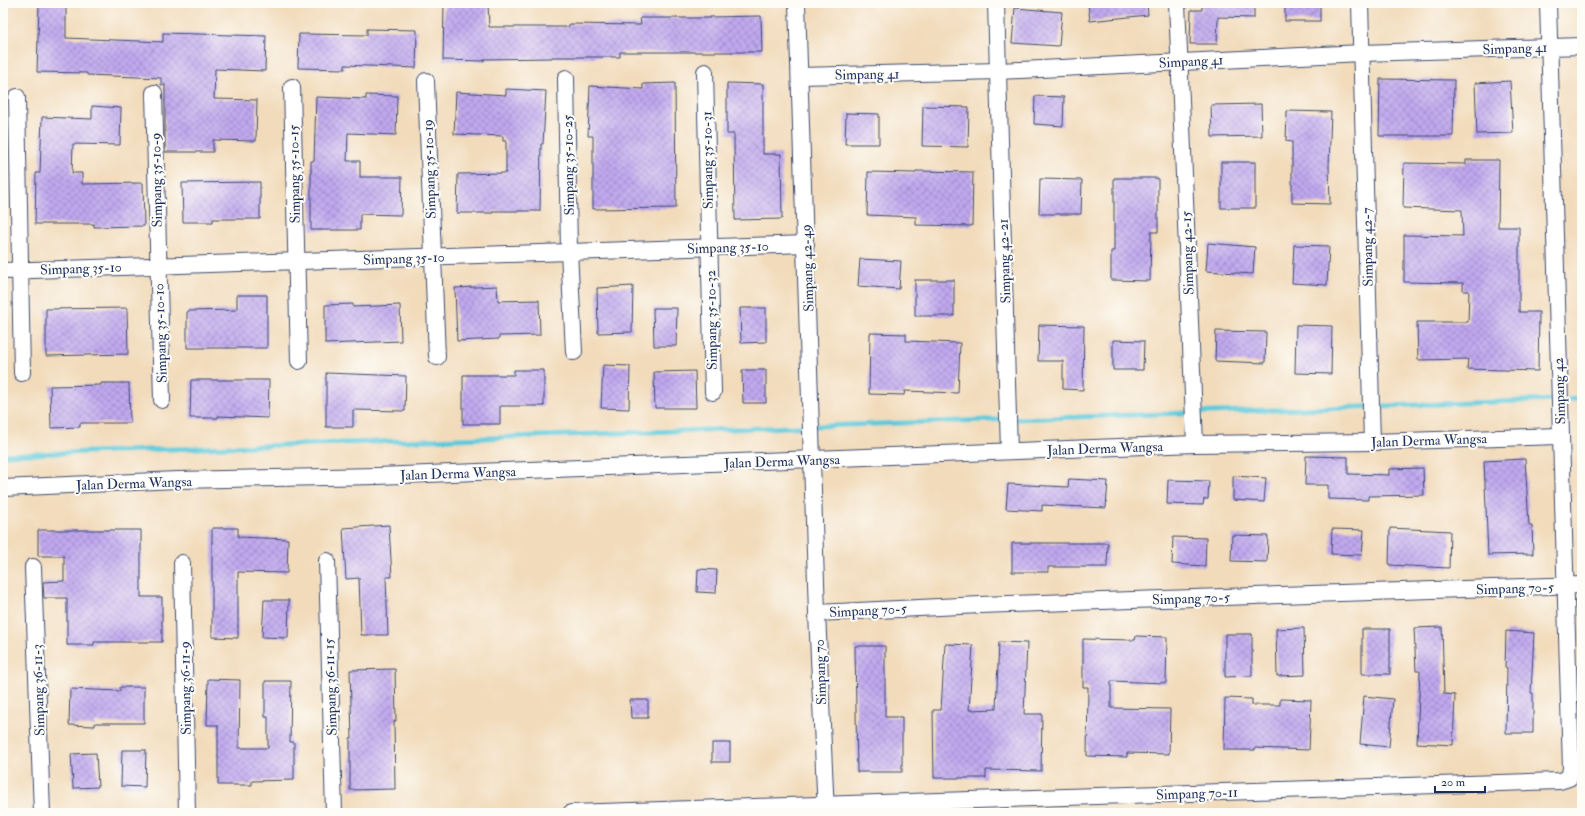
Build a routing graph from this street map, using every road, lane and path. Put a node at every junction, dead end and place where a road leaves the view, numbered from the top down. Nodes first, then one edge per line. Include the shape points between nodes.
1 (797, 3) edge
2 (996, 3) edge
3 (1177, 3) edge
4 (1360, 3) edge
5 (1548, 3) edge
6 (1582, 46) edge
7 (1550, 47) junction
8 (1362, 52) junction
9 (1179, 62) junction
10 (999, 71) junction
11 (705, 72) dead end
12 (800, 76) junction
13 (566, 78) dead end
14 (426, 81) dead end
15 (292, 87) dead end
16 (154, 93) dead end
17 (17, 97) dead end
18 (806, 244) junction
19 (709, 248) junction
20 (570, 252) junction
21 (432, 257) junction
22 (296, 261) junction
23 (158, 266) junction
24 (3, 271) edge
25 (20, 271) junction
26 (574, 352) dead end
27 (437, 357) dead end
28 (299, 361) dead end
29 (22, 373) dead end
30 (713, 392) dead end
31 (162, 400) dead end
32 (1560, 436) junction
33 (1372, 442) junction
34 (1195, 444) junction
35 (1008, 451) junction
36 (812, 452) junction
37 (3, 488) edge
38 (327, 561) dead end
39 (182, 563) dead end
40 (33, 567) dead end
41 (1566, 586) junction
42 (1582, 586) edge
43 (817, 613) junction
44 (1568, 778) joint
45 (826, 809) edge
46 (42, 813) edge
47 (188, 813) edge
48 (334, 813) edge
49 (571, 813) edge

1 - 12 street, Simpang 42-49
2 - 10 street, Simpang 42-21
3 - 9 street, Simpang 42-15
4 - 8 street, Simpang 42-7
5 - 7 street, Simpang 42
6 - 7 street, Simpang 41
7 - 8 street, Simpang 41
7 - 32 street, Simpang 42
8 - 9 street, Simpang 41
8 - 33 street, Simpang 42-7
9 - 10 street, Simpang 41
9 - 34 street, Simpang 42-15
10 - 12 street, Simpang 41
10 - 35 street, Simpang 42-21
11 - 19 street, Simpang 35-10-31
12 - 18 street, Simpang 42-49
13 - 20 street, Simpang 35-10-25
14 - 21 street, Simpang 35-10-19
15 - 22 street, Simpang 35-10-15
16 - 23 street, Simpang 35-10-9
17 - 25 street
18 - 19 street, Simpang 35-10
18 - 36 street, Simpang 42-49
19 - 20 street, Simpang 35-10
19 - 30 street, Simpang 35-10-32
20 - 21 street, Simpang 35-10
20 - 26 street, Simpang 35-10-25
21 - 22 street, Simpang 35-10
21 - 27 street, Simpang 35-10-19
22 - 23 street, Simpang 35-10
22 - 28 street, Simpang 35-10-15
23 - 25 street, Simpang 35-10
23 - 31 street, Simpang 35-10-10
24 - 25 street, Simpang 35-10
25 - 29 street
32 - 33 street, Jalan Derma Wangsa
32 - 41 street, Simpang 42
33 - 34 street, Jalan Derma Wangsa
34 - 35 street, Jalan Derma Wangsa
35 - 36 street, Jalan Derma Wangsa
36 - 37 street, Jalan Derma Wangsa via 377,476 177,480
36 - 43 street, Simpang 70
38 - 48 street, Simpang 36-11-15
39 - 47 street, Simpang 36-11-9
40 - 46 street, Simpang 36-11-3
41 - 42 street, Simpang 70-5
41 - 43 street, Simpang 70-5 via 980,605
41 - 44 street, Simpang 42 via 1571,768
43 - 45 street, Simpang 70
44 - 45 street, Simpang 70-11 via 1544,782
45 - 49 street, Simpang 70-11

